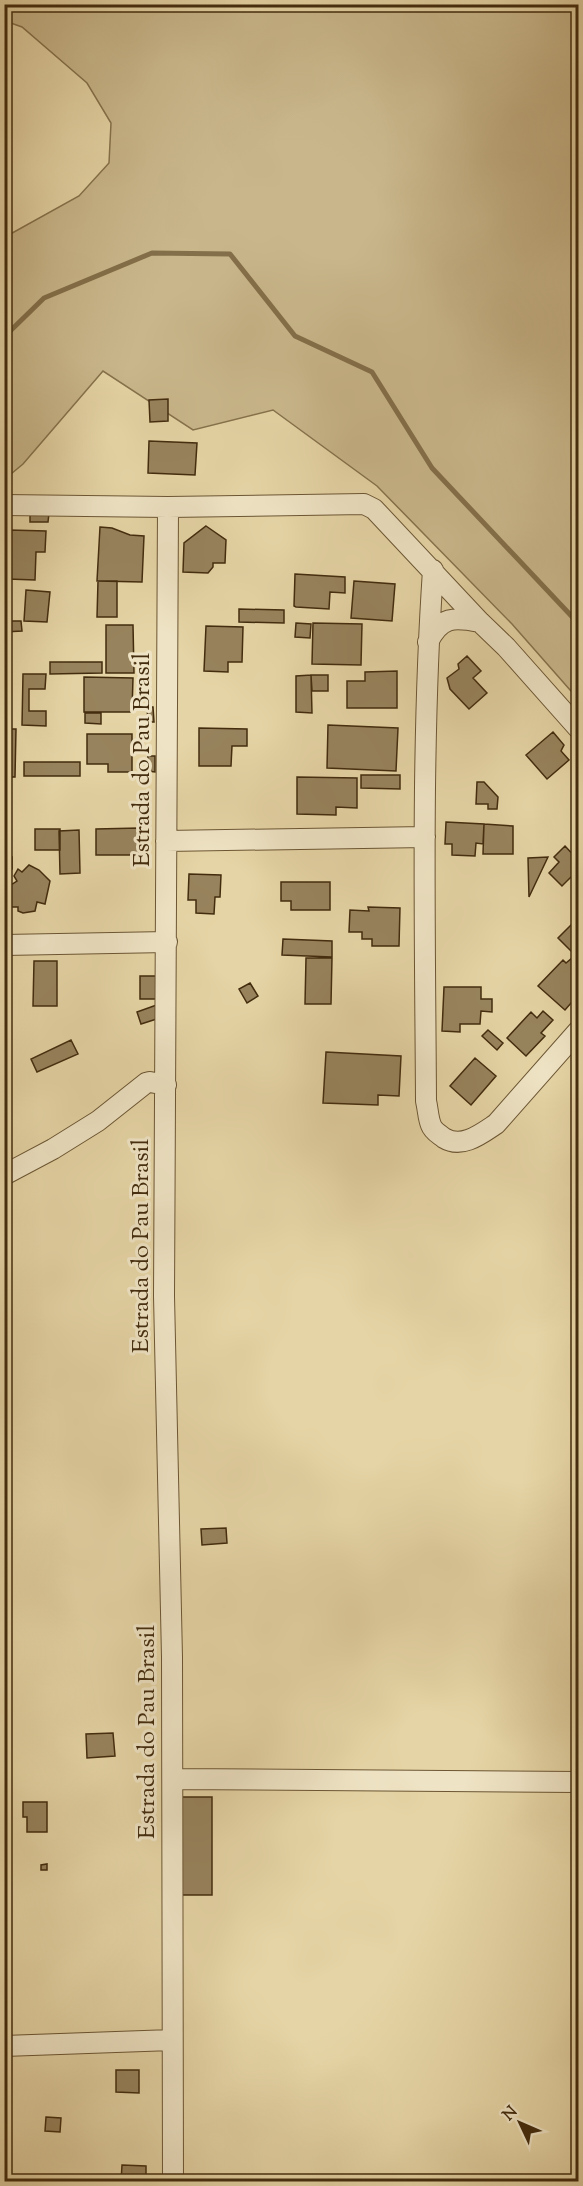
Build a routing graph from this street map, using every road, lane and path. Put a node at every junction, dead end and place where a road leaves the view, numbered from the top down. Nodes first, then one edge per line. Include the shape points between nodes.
1 (4, 505) edge
2 (168, 507) junction
3 (433, 570) junction
4 (480, 622) junction
5 (428, 642) junction
6 (579, 728) edge
7 (425, 837) junction
8 (166, 841) junction
9 (167, 942) junction
10 (4, 945) edge
11 (579, 1031) edge
12 (166, 1085) junction
13 (4, 1175) edge
14 (173, 1779) junction
15 (579, 1782) edge
16 (171, 2040) junction
17 (4, 2046) edge
18 (173, 2181) edge

1 - 2 street
2 - 3 street via 364,504 374,509
2 - 8 street, Estrada do Pau Brasil
3 - 4 street
3 - 5 street
4 - 5 street via 448,620 435,628
4 - 6 street
5 - 7 street
7 - 8 street
7 - 11 street via 426,1101 431,1126 450,1141 463,1142 486,1131
8 - 9 street, Estrada do Pau Brasil
9 - 10 street
9 - 12 street, Estrada do Pau Brasil
12 - 13 street via 146,1083 98,1121
12 - 14 street, Estrada do Pau Brasil via 164,1296
14 - 15 street
14 - 16 street, Estrada do Pau Brasil
16 - 17 street
16 - 18 street, Estrada do Pau Brasil

